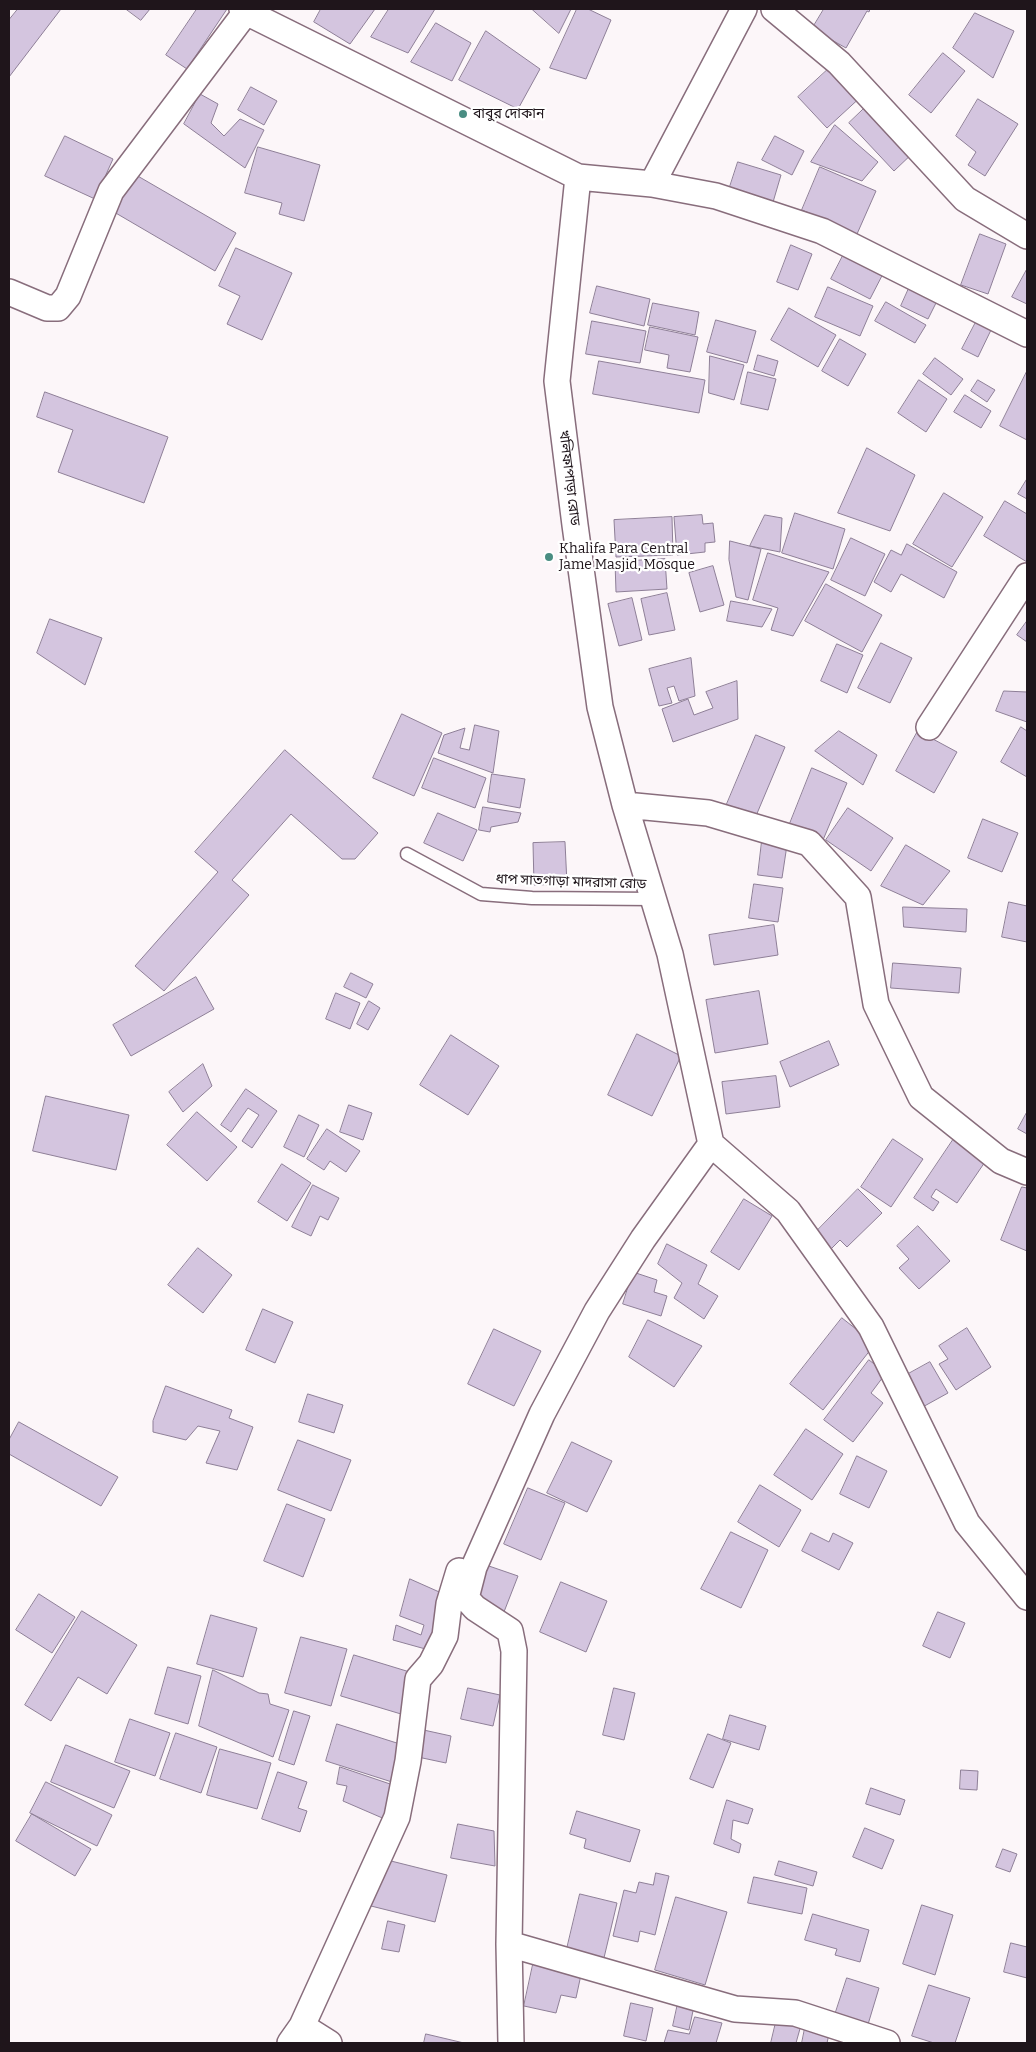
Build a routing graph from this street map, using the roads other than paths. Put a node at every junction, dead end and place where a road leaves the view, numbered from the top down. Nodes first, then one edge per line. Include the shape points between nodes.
1 (744, 9) edge
2 (774, 9) edge
3 (244, 11) edge
4 (578, 177) junction
5 (652, 184) junction
6 (1027, 236) edge
7 (9, 292) edge
8 (1027, 334) edge
9 (1027, 576) edge
10 (929, 727) dead end
11 (625, 805) junction
12 (407, 854) dead end
13 (654, 899) junction
14 (711, 1144) junction
15 (1027, 1172) edge
16 (474, 1567) junction
17 (1027, 1597) edge
18 (509, 1944) junction
19 (296, 2035) edge
20 (329, 2043) edge
21 (511, 2043) edge
22 (887, 2043) edge

1 - 5 street
2 - 6 street via 839,63 965,199
3 - 4 street
3 - 7 street via 111,191 68,296 58,308 47,308
4 - 5 street
4 - 11 street, খলিফাপাড়া রোড via 557,381 600,708
5 - 8 street via 716,196 822,231
9 - 10 street
11 - 13 street, খলিফাপাড়া রোড
11 - 15 street via 708,814 809,843 858,897 876,1004 921,1097 1001,1160
12 - 13 lane, ধাপ সাতগাড়া মাদরাসা রোড via 481,894 532,898
13 - 14 street, খলিফাপাড়া রোড via 670,954
14 - 16 street via 643,1239 597,1311 542,1414
14 - 17 street via 788,1212 870,1327 967,1523
16 - 18 street via 466,1598 475,1608 510,1631 514,1651
16 - 19 street via 461,1565 449,1604 445,1636 431,1664 418,1679 408,1761 396,1817
18 - 21 street
18 - 22 street via 735,2009 795,2013
19 - 20 street

